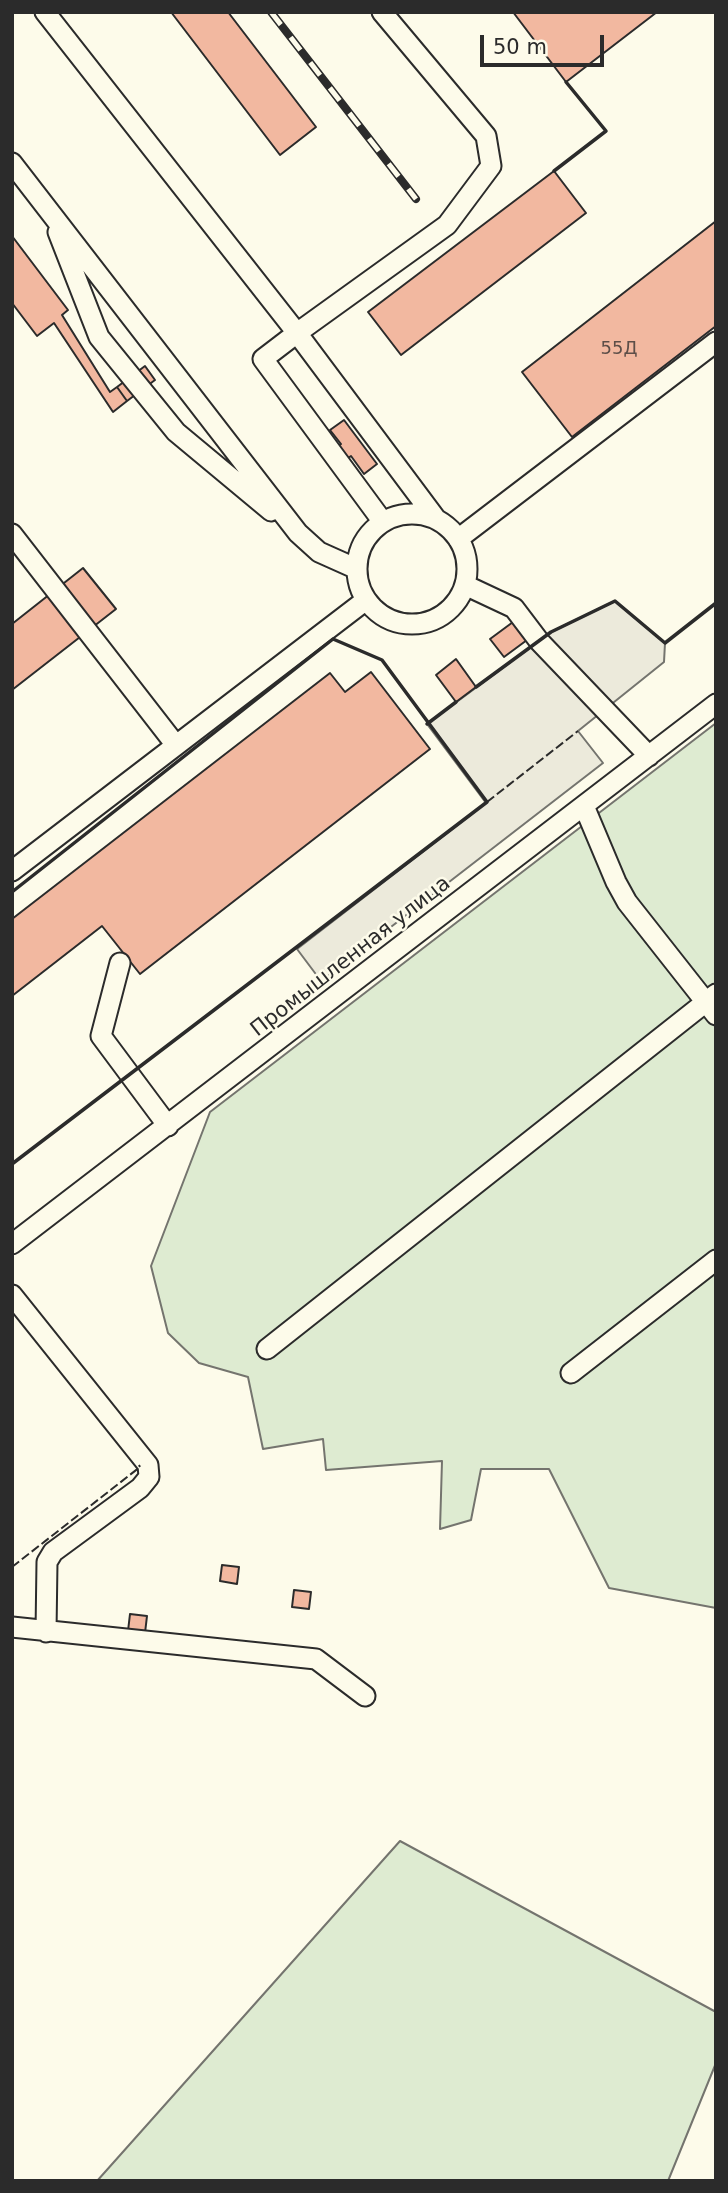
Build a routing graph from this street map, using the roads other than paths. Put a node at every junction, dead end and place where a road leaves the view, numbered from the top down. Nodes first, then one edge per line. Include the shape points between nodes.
1 (45, 12) edge
2 (382, 12) edge
3 (12, 163) edge
4 (50, 211) junction
5 (298, 333) junction
6 (716, 342) edge
7 (436, 519) junction
8 (383, 522) junction
9 (298, 533) junction
10 (12, 534) edge
11 (458, 539) junction
12 (357, 569) junction
13 (465, 585) junction
14 (366, 600) junction
15 (716, 704) edge
16 (175, 744) junction
17 (649, 756) junction
18 (584, 806) junction
19 (12, 871) edge
20 (120, 963) dead end
21 (712, 1004) edge
22 (169, 1126) junction
23 (12, 1244) edge
24 (716, 1260) edge
25 (12, 1295) edge
26 (267, 1349) dead end
27 (570, 1373) dead end
28 (12, 1627) edge
29 (46, 1632) junction
30 (365, 1696) dead end

1 - 5 street
2 - 5 street via 485,136 491,166 447,225
3 - 4 street
4 - 9 street
4 - 9 street via 99,337 176,432
5 - 7 street
5 - 8 street via 263,359
6 - 11 street
7 - 8 street via 400,515
7 - 11 street
8 - 12 street via 367,538
9 - 12 street via 319,552
10 - 16 street
11 - 13 street via 467,561
12 - 14 street
13 - 14 street via 448,611 420,624 390,620
13 - 17 street via 514,608 539,641
14 - 16 street
15 - 17 street, Промышленная улица
16 - 19 street
17 - 18 street, Промышленная улица
18 - 21 street via 628,902
18 - 22 street, Промышленная улица
20 - 22 street via 101,1036
21 - 26 street
22 - 23 street, Промышленная улица
24 - 27 street
25 - 29 street via 148,1465 149,1477 140,1488 53,1552 47,1562
28 - 29 street
29 - 30 street via 316,1659

